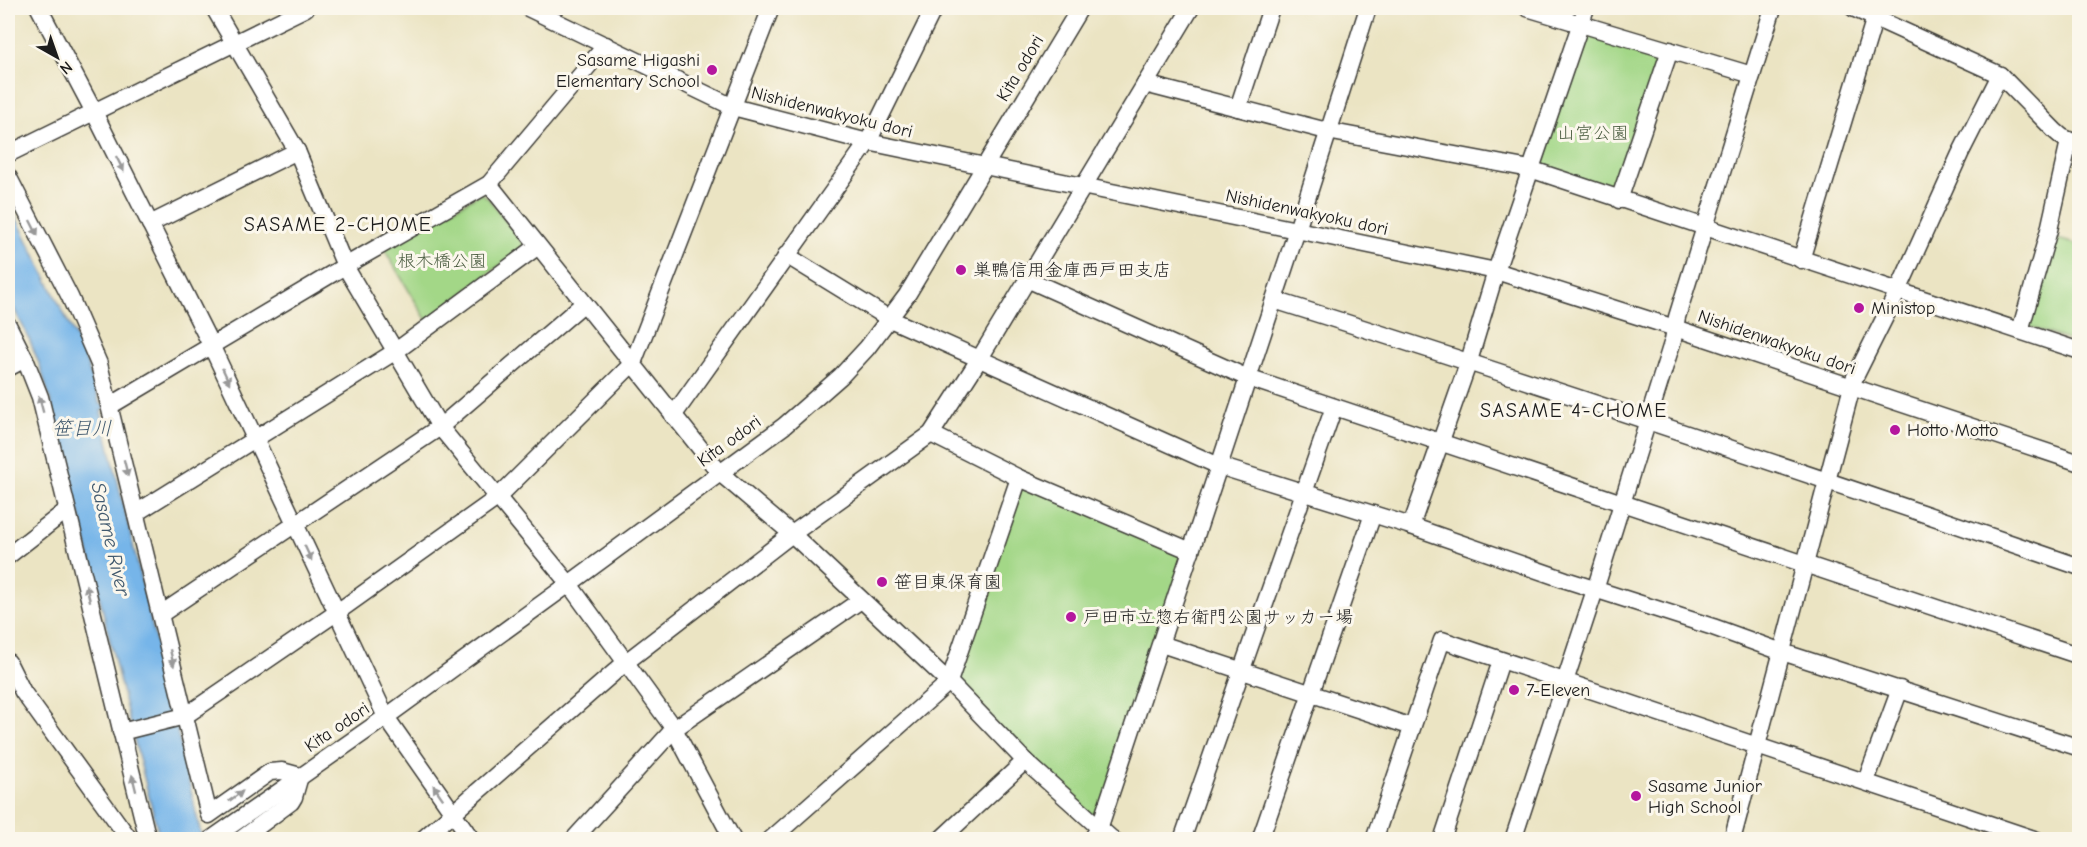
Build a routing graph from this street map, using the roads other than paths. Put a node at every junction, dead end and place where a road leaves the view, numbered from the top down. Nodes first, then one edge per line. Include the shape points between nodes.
1 (39, 8) edge
2 (214, 8) edge
3 (306, 8) edge
4 (528, 8) edge
5 (771, 8) edge
6 (934, 8) edge
7 (1080, 8) edge
8 (1191, 8) edge
9 (1271, 8) edge
10 (1368, 8) edge
11 (1527, 8) edge
12 (1586, 8) edge
13 (1773, 8) edge
14 (1853, 8) edge
15 (1875, 17) junction
16 (1581, 24) junction
17 (235, 42) junction
18 (606, 45) junction
19 (1670, 50) junction
20 (1752, 75) junction
21 (2000, 75) junction
22 (1145, 84) junction
23 (733, 107) junction
24 (1238, 108) junction
25 (94, 112) junction
26 (1327, 131) junction
27 (868, 142) junction
28 (2074, 143) edge
29 (297, 151) junction
30 (8, 154) edge
31 (984, 166) junction
32 (1530, 169) junction
33 (8, 176) edge
34 (489, 184) junction
35 (1083, 186) junction
36 (1619, 200) junction
37 (150, 224) junction
38 (1704, 228) junction
39 (1297, 230) junction
40 (538, 246) junction
41 (786, 255) junction
42 (1801, 260) junction
43 (345, 266) junction
44 (1496, 271) junction
45 (1027, 279) junction
46 (1898, 291) junction
47 (1274, 300) junction
48 (583, 304) junction
49 (890, 319) junction
50 (8, 325) edge
51 (1675, 328) junction
52 (2020, 331) junction
53 (211, 346) junction
54 (396, 351) junction
55 (2079, 351) edge
56 (980, 358) junction
57 (25, 359) junction
58 (1469, 362) junction
59 (633, 363) junction
60 (8, 368) edge
61 (1248, 378) junction
62 (1853, 388) junction
63 (110, 406) junction
64 (1334, 408) junction
65 (673, 416) junction
66 (1648, 421) junction
67 (440, 427) junction
68 (931, 434) junction
69 (255, 440) junction
70 (1441, 444) junction
71 (2079, 463) edge
72 (1219, 466) junction
73 (720, 473) junction
74 (1019, 478) junction
75 (1827, 480) junction
76 (1304, 493) junction
77 (497, 498) junction
78 (1623, 503) junction
79 (67, 510) junction
80 (136, 513) junction
81 (1373, 514) junction
82 (295, 524) junction
83 (1411, 526) junction
84 (792, 534) junction
85 (1191, 551) junction
86 (8, 555) edge
87 (1805, 564) junction
88 (2079, 567) edge
89 (569, 584) junction
90 (1595, 590) junction
91 (861, 600) junction
92 (336, 613) junction
93 (161, 614) junction
94 (1161, 644) junction
95 (1782, 652) junction
96 (2079, 656) edge
97 (1501, 661) junction
98 (8, 662) edge
99 (626, 662) junction
100 (1241, 671) junction
101 (1565, 681) junction
102 (950, 682) junction
103 (1900, 689) junction
104 (1310, 694) junction
105 (183, 717) junction
106 (386, 717) junction
107 (1412, 727) junction
108 (674, 729) junction
109 (123, 731) junction
110 (1757, 744) junction
111 (2079, 748) edge
112 (1025, 761) junction
113 (300, 776) junction
114 (1866, 782) junction
115 (453, 813) junction
116 (1101, 836) edge
117 (130, 840) edge
118 (148, 840) edge
119 (210, 840) edge
120 (240, 840) edge
121 (422, 840) edge
122 (472, 840) edge
123 (573, 840) edge
124 (734, 840) edge
125 (770, 840) edge
126 (940, 840) edge
127 (1182, 840) edge
128 (1260, 840) edge
129 (1374, 840) edge
130 (1442, 840) edge
131 (1513, 840) edge
132 (1732, 840) edge
133 (2037, 840) edge

1 - 25 street
2 - 17 street
3 - 17 street
4 - 18 street, Nishidenwakyoku dori
5 - 23 street
6 - 27 street
7 - 31 street, Kita odori
8 - 22 street
9 - 24 street
10 - 26 street
11 - 16 street
12 - 16 street
13 - 20 street
14 - 15 street
15 - 21 street
15 - 42 street
16 - 19 street
16 - 32 street
17 - 25 street
17 - 29 street
18 - 23 street, Nishidenwakyoku dori
18 - 34 street
19 - 20 street
19 - 36 street
20 - 38 street
21 - 28 street via 2055,131
21 - 46 street
22 - 24 street
22 - 35 street
23 - 27 street, Nishidenwakyoku dori
23 - 59 street
24 - 26 street
25 - 30 street
25 -> 37 street
26 - 32 street
26 - 39 street
27 - 31 street, Nishidenwakyoku dori
27 - 41 street
28 - 52 street
29 - 37 street
29 - 43 street
31 - 35 street, Nishidenwakyoku dori
31 - 49 street, Kita odori
32 - 36 street
32 - 44 street
33 -> 63 street via 70,297 99,364
34 - 40 street
34 - 43 street
35 - 39 street, Nishidenwakyoku dori
35 - 45 street
36 - 38 street
37 - 53 street
38 - 42 street
38 - 51 street
39 - 44 street, Nishidenwakyoku dori
39 - 47 street
40 - 48 street
40 - 54 street
41 - 49 street
41 - 65 street
42 - 46 street
43 - 53 street
43 - 54 street
44 - 51 street, Nishidenwakyoku dori
44 - 58 street
45 - 56 street
45 - 61 street
46 - 52 street
46 - 62 street
47 - 58 street
47 - 61 street
48 - 59 street
48 - 67 street
49 - 56 street
49 - 73 street, Kita odori via 813,402
50 - 57 street
51 - 62 street, Nishidenwakyoku dori
51 - 66 street
52 - 55 street
53 - 63 street
53 -> 69 street
54 - 67 street
54 - 69 street
56 - 68 street
56 - 72 street
57 - 60 street
79 -> 57 street via 40,398
58 - 66 street
58 - 70 street
59 - 65 street
59 - 77 street
61 - 64 street
61 - 72 street
62 - 71 street, Nishidenwakyoku dori
62 - 75 street
63 -> 80 street
64 - 70 street
64 - 76 street
65 - 73 street
66 - 75 street
66 - 78 street
67 - 77 street
67 - 82 street
68 - 74 street
68 - 84 street
69 - 80 street
69 - 82 street
70 - 78 street
70 - 83 street
72 - 76 street
72 - 85 street
73 - 84 street
73 - 89 street, Kita odori
74 - 85 street
74 - 102 street
75 - 87 street
75 - 88 street
76 - 81 street
76 - 100 street
77 - 89 street
77 - 92 street
78 - 87 street
78 - 90 street
79 - 86 street
109 -> 79 street
80 - 93 street
81 - 83 street
81 - 104 street
82 -> 92 street
82 - 93 street
83 - 90 street
84 - 91 street
84 - 99 street
85 - 94 street
87 - 95 street
87 - 96 street
89 - 99 street
89 - 106 street, Kita odori
90 - 95 street
90 - 101 street
91 - 102 street
91 - 108 street
92 - 105 street
92 - 106 street
93 -> 105 street
94 - 100 street
94 - 116 street
95 - 103 street
95 - 110 street
97 - 101 street
97 - 107 street via 1442,640
97 - 130 street
98 - 117 street via 23,692
99 - 108 street
99 - 115 street
100 - 104 street
100 - 127 street
101 - 110 street
101 - 131 street
102 - 112 street
102 - 125 street
103 - 111 street
103 - 114 street
104 - 107 street
104 - 128 street
105 - 109 street
105 -> 113 street via 209,815 270,772
106 - 113 street, Kita odori
115 -> 106 street
107 - 129 street
108 - 123 street
108 - 124 street
118 -> 109 street
110 - 114 street
110 - 132 street
112 - 116 street
112 - 126 street
113 - 119 street, Kita odori
113 - 120 street via 291,802
114 - 133 street
115 - 121 street
115 - 122 street

